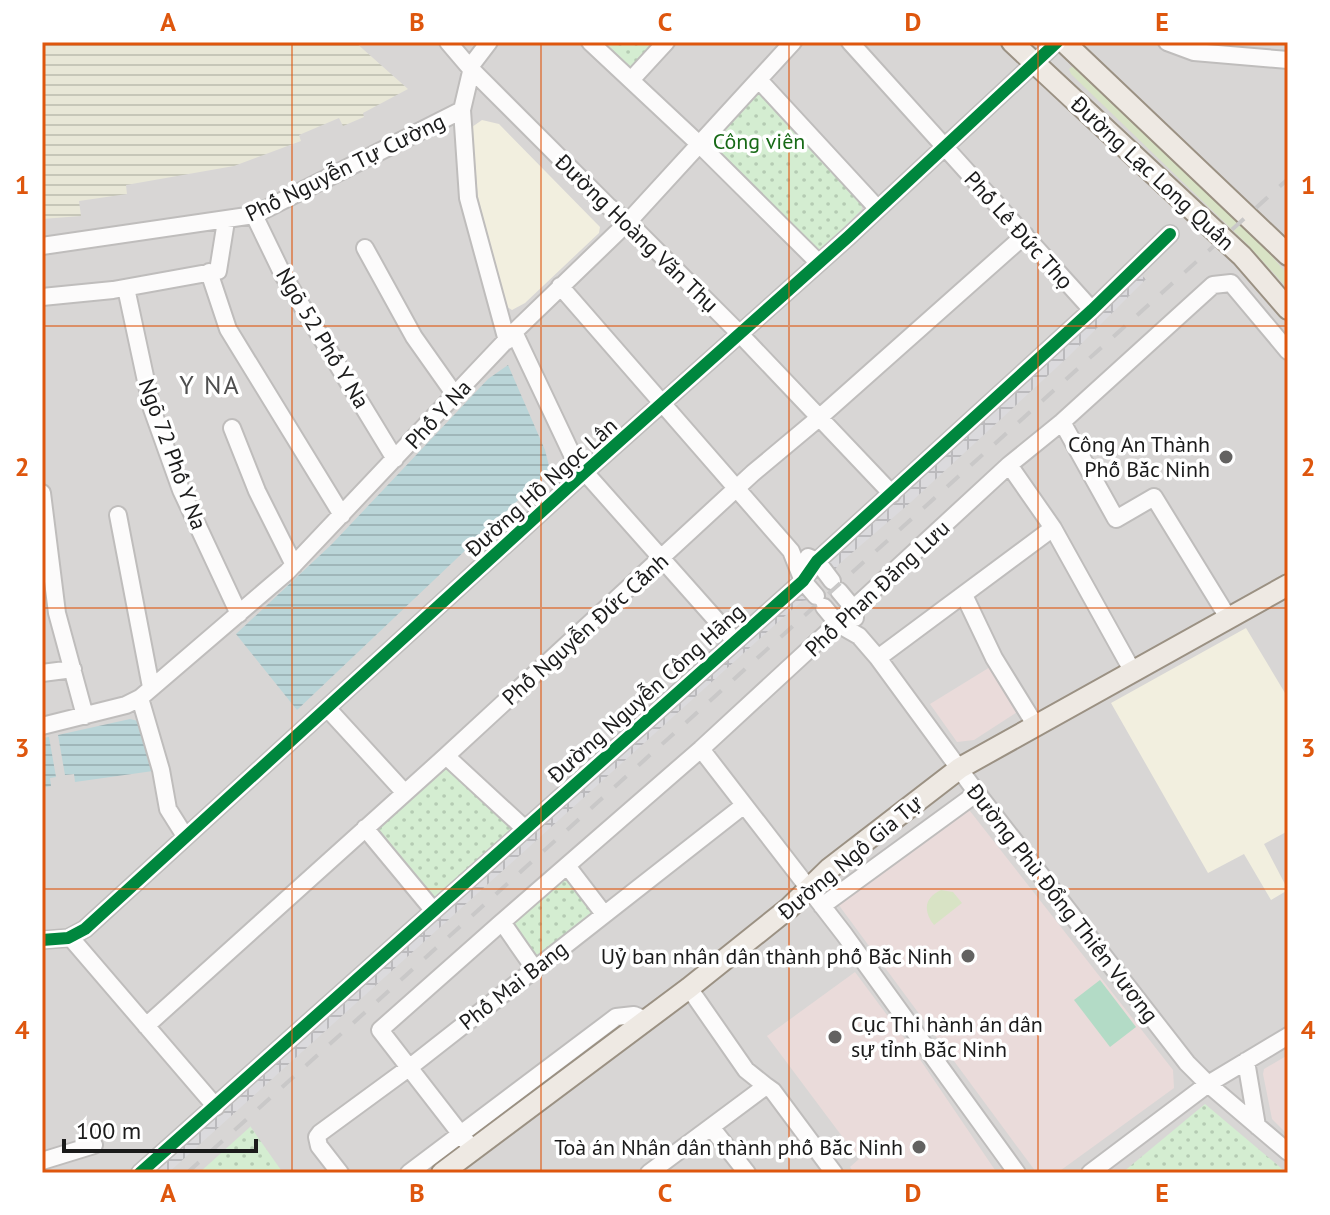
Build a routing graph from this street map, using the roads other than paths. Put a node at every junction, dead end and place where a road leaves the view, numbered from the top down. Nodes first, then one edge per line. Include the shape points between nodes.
1 (448, 42) edge
2 (489, 42) edge
3 (590, 42) edge
4 (666, 42) edge
5 (793, 42) edge
6 (850, 42) edge
7 (1012, 42) edge
8 (1167, 42) edge
9 (1070, 44) edge
10 (1288, 60) edge
11 (1034, 63) junction
12 (471, 69) junction
13 (631, 80) junction
14 (759, 80) junction
15 (462, 110) junction
16 (699, 144) junction
17 (945, 148) junction
18 (878, 209) junction
19 (254, 215) junction
20 (226, 221) junction
21 (628, 222) junction
22 (1170, 234) dead end
23 (1025, 235) junction
24 (42, 246) edge
25 (365, 248) dead end
26 (1288, 255) edge
27 (819, 263) junction
28 (209, 272) junction
29 (560, 286) junction
30 (126, 288) junction
31 (42, 297) edge
32 (1288, 309) edge
33 (1092, 310) junction
34 (740, 334) junction
35 (511, 336) junction
36 (1288, 351) edge
37 (455, 395) junction
38 (663, 404) junction
39 (820, 417) junction
40 (1062, 422) junction
41 (232, 428) dead end
42 (395, 459) junction
43 (1009, 465) junction
44 (585, 472) junction
45 (737, 488) junction
46 (42, 493) edge
47 (892, 494) junction
48 (118, 515) dead end
49 (342, 515) junction
50 (1053, 528) junction
51 (791, 551) junction
52 (661, 559) junction
53 (817, 561) junction
54 (294, 565) junction
55 (803, 581) junction
56 (1288, 585) edge
57 (964, 595) junction
58 (854, 609) junction
59 (239, 614) junction
60 (1229, 619) junction
61 (838, 624) junction
62 (859, 636) junction
63 (734, 640) junction
64 (878, 658) junction
65 (73, 669) junction
66 (1133, 672) junction
67 (42, 673) edge
68 (145, 692) junction
69 (328, 709) junction
70 (85, 716) junction
71 (42, 726) edge
72 (1036, 726) junction
73 (701, 749) junction
74 (446, 756) junction
75 (960, 768) junction
76 (405, 793) junction
77 (977, 793) junction
78 (743, 806) junction
79 (365, 828) junction
80 (524, 828) junction
81 (185, 836) junction
82 (568, 867) junction
83 (808, 888) junction
84 (822, 906) junction
85 (433, 910) junction
86 (604, 914) junction
87 (502, 922) junction
88 (70, 937) junction
89 (42, 940) edge
90 (534, 968) junction
91 (689, 988) junction
92 (146, 1026) junction
93 (1288, 1036) edge
94 (1246, 1061) junction
95 (410, 1067) junction
96 (1208, 1084) junction
97 (766, 1086) junction
98 (216, 1107) junction
99 (1257, 1126) junction
100 (711, 1127) junction
101 (467, 1142) junction
102 (94, 1145) dead end
103 (1288, 1152) edge
104 (42, 1161) edge
105 (140, 1173) edge
106 (340, 1173) edge
107 (409, 1173) edge
108 (442, 1173) edge
109 (649, 1173) edge
110 (747, 1173) edge
111 (834, 1173) edge
112 (1017, 1173) edge
113 (1090, 1173) edge

1 - 12 street, Đường Hoàng Văn Thụ
2 - 12 street
3 - 13 street
4 - 13 street
5 - 14 street, Phố Y Na
6 - 17 street, Phố Lê Đức Thọ
7 - 11 main road, Đường Lạc Long Quân
8 - 10 street via 1194,52
9 - 11 street, Đường Hồ Ngọc Lân
9 - 26 main road, Đường Lạc Long Quân
11 - 17 street, Đường Hồ Ngọc Lân
11 - 32 main road, Đường Lạc Long Quân via 1242,256
12 - 15 street, Phố Nguyễn Tự Cường
12 - 21 street, Đường Hoàng Văn Thụ
13 - 16 street
14 - 16 street, Phố Y Na
14 - 18 street
15 - 19 street, Phố Nguyễn Tự Cường
15 - 35 street via 468,198
16 - 21 street, Phố Y Na
16 - 27 street
17 - 18 street, Đường Hồ Ngọc Lân
17 - 23 street, Phố Lê Đức Thọ
18 - 27 street, Đường Hồ Ngọc Lân
19 - 20 street, Phố Nguyễn Tự Cường
19 - 42 street, Ngõ 52 Phố Y Na via 283,275
20 - 24 street, Phố Nguyễn Tự Cường
20 - 28 street via 218,271
21 - 29 street, Phố Y Na
21 - 34 street, Đường Hoàng Văn Thụ
22 - 33 street, Đường Nguyễn Công Hãng
23 - 33 street, Phố Lê Đức Thọ
23 - 39 street, Phố Nguyễn Đức Cảnh
25 - 37 street via 414,337
27 - 34 street, Đường Hồ Ngọc Lân
28 - 30 street
28 - 49 street via 228,329
29 - 35 street, Phố Y Na
29 - 38 street
30 - 31 street
30 - 59 street, Ngõ 72 Phố Y Na via 152,409 181,490
33 - 47 street, Đường Nguyễn Công Hãng
34 - 38 street, Đường Hồ Ngọc Lân
34 - 39 street, Đường Hoàng Văn Thụ
35 - 37 street, Phố Y Na
35 - 44 street
36 - 40 street, Phố Phan Đăng Lưu via 1231,283 1213,285
37 - 42 street, Phố Y Na
38 - 44 street, Đường Hồ Ngọc Lân
38 - 45 street
39 - 45 street, Phố Nguyễn Đức Cảnh
39 - 47 street, Đường Hoàng Văn Thụ
40 - 43 street, Phố Phan Đăng Lưu
40 - 60 street via 1116,519 1154,497
41 - 54 street
42 - 49 street, Phố Y Na
43 - 50 street
43 - 58 street, Phố Phan Đăng Lưu
44 - 52 street
44 - 69 street, Đường Hồ Ngọc Lân
45 - 51 street
45 - 52 street, Phố Nguyễn Đức Cảnh
46 - 65 street via 52,585
47 - 53 street, Đường Nguyễn Công Hãng
48 - 68 street
49 - 54 street, Phố Y Na
50 - 57 street
50 - 66 street
51 - 53 street
51 - 55 street, Đường Phù Đổng Thiên Vương
52 - 63 street
52 - 74 street, Phố Nguyễn Đức Cảnh
53 - 55 street, Đường Nguyễn Công Hãng
53 - 58 street
54 - 59 street, Phố Y Na
55 - 61 street, Đường Phù Đổng Thiên Vương
55 - 63 street, Đường Nguyễn Công Hãng
56 - 60 main road, Đường Ngô Gia Tự
57 - 64 street
57 - 72 street via 994,658
58 - 61 street, Phố Phan Đăng Lưu
58 - 62 street
59 - 68 street, Phố Y Na
60 - 66 main road, Đường Ngô Gia Tự
61 - 62 street, Đường Phù Đổng Thiên Vương
61 - 73 street, Phố Phan Đăng Lưu
62 - 64 street, Đường Phù Đổng Thiên Vương
63 - 80 street, Đường Nguyễn Công Hãng
64 - 75 street, Đường Phù Đổng Thiên Vương
65 - 67 street
65 - 70 street
66 - 72 main road, Đường Ngô Gia Tự
68 - 70 street, Phố Y Na via 126,705
68 - 81 street via 167,805
69 - 76 street
69 - 81 street, Đường Hồ Ngọc Lân
70 - 71 street, Phố Y Na
72 - 75 main road, Đường Ngô Gia Tự
73 - 78 street
73 - 82 street, Phố Phan Đăng Lưu
74 - 76 street, Phố Nguyễn Đức Cảnh
74 - 80 street
75 - 77 street, Đường Phù Đổng Thiên Vương
75 - 83 main road, Đường Ngô Gia Tự
76 - 79 street, Phố Nguyễn Đức Cảnh
77 - 84 street
77 - 96 street, Đường Phù Đổng Thiên Vương
78 - 83 street
78 - 86 street, Phố Mai Bang
79 - 85 street
79 - 92 street, Phố Nguyễn Đức Cảnh
80 - 85 street, Đường Nguyễn Công Hãng
81 - 88 street, Đường Hồ Ngọc Lân
82 - 86 street
82 - 87 street, Phố Phan Đăng Lưu
83 - 84 street
83 - 91 main road, Đường Ngô Gia Tự
84 - 112 street
85 - 98 street, Đường Nguyễn Công Hãng
86 - 90 street, Phố Mai Bang
87 - 90 street
87 - 95 street, Phố Phan Đăng Lưu via 380,1030
88 - 89 street
88 - 92 street
90 - 95 street, Phố Mai Bang
91 - 97 street via 746,1070
91 - 101 main road, Đường Ngô Gia Tự
92 - 98 street
93 - 94 street
94 - 96 street
94 - 99 street
95 - 101 street
95 - 106 street, Phố Mai Bang via 318,1135 319,1146
96 - 99 street, Đường Phù Đổng Thiên Vương
96 - 113 street
97 - 100 street
97 - 111 street
98 - 105 street, Đường Nguyễn Công Hãng
99 - 103 street, Đường Phù Đổng Thiên Vương
100 - 109 street
100 - 110 street
101 - 107 street
101 - 108 main road, Đường Ngô Gia Tự
102 - 104 street

